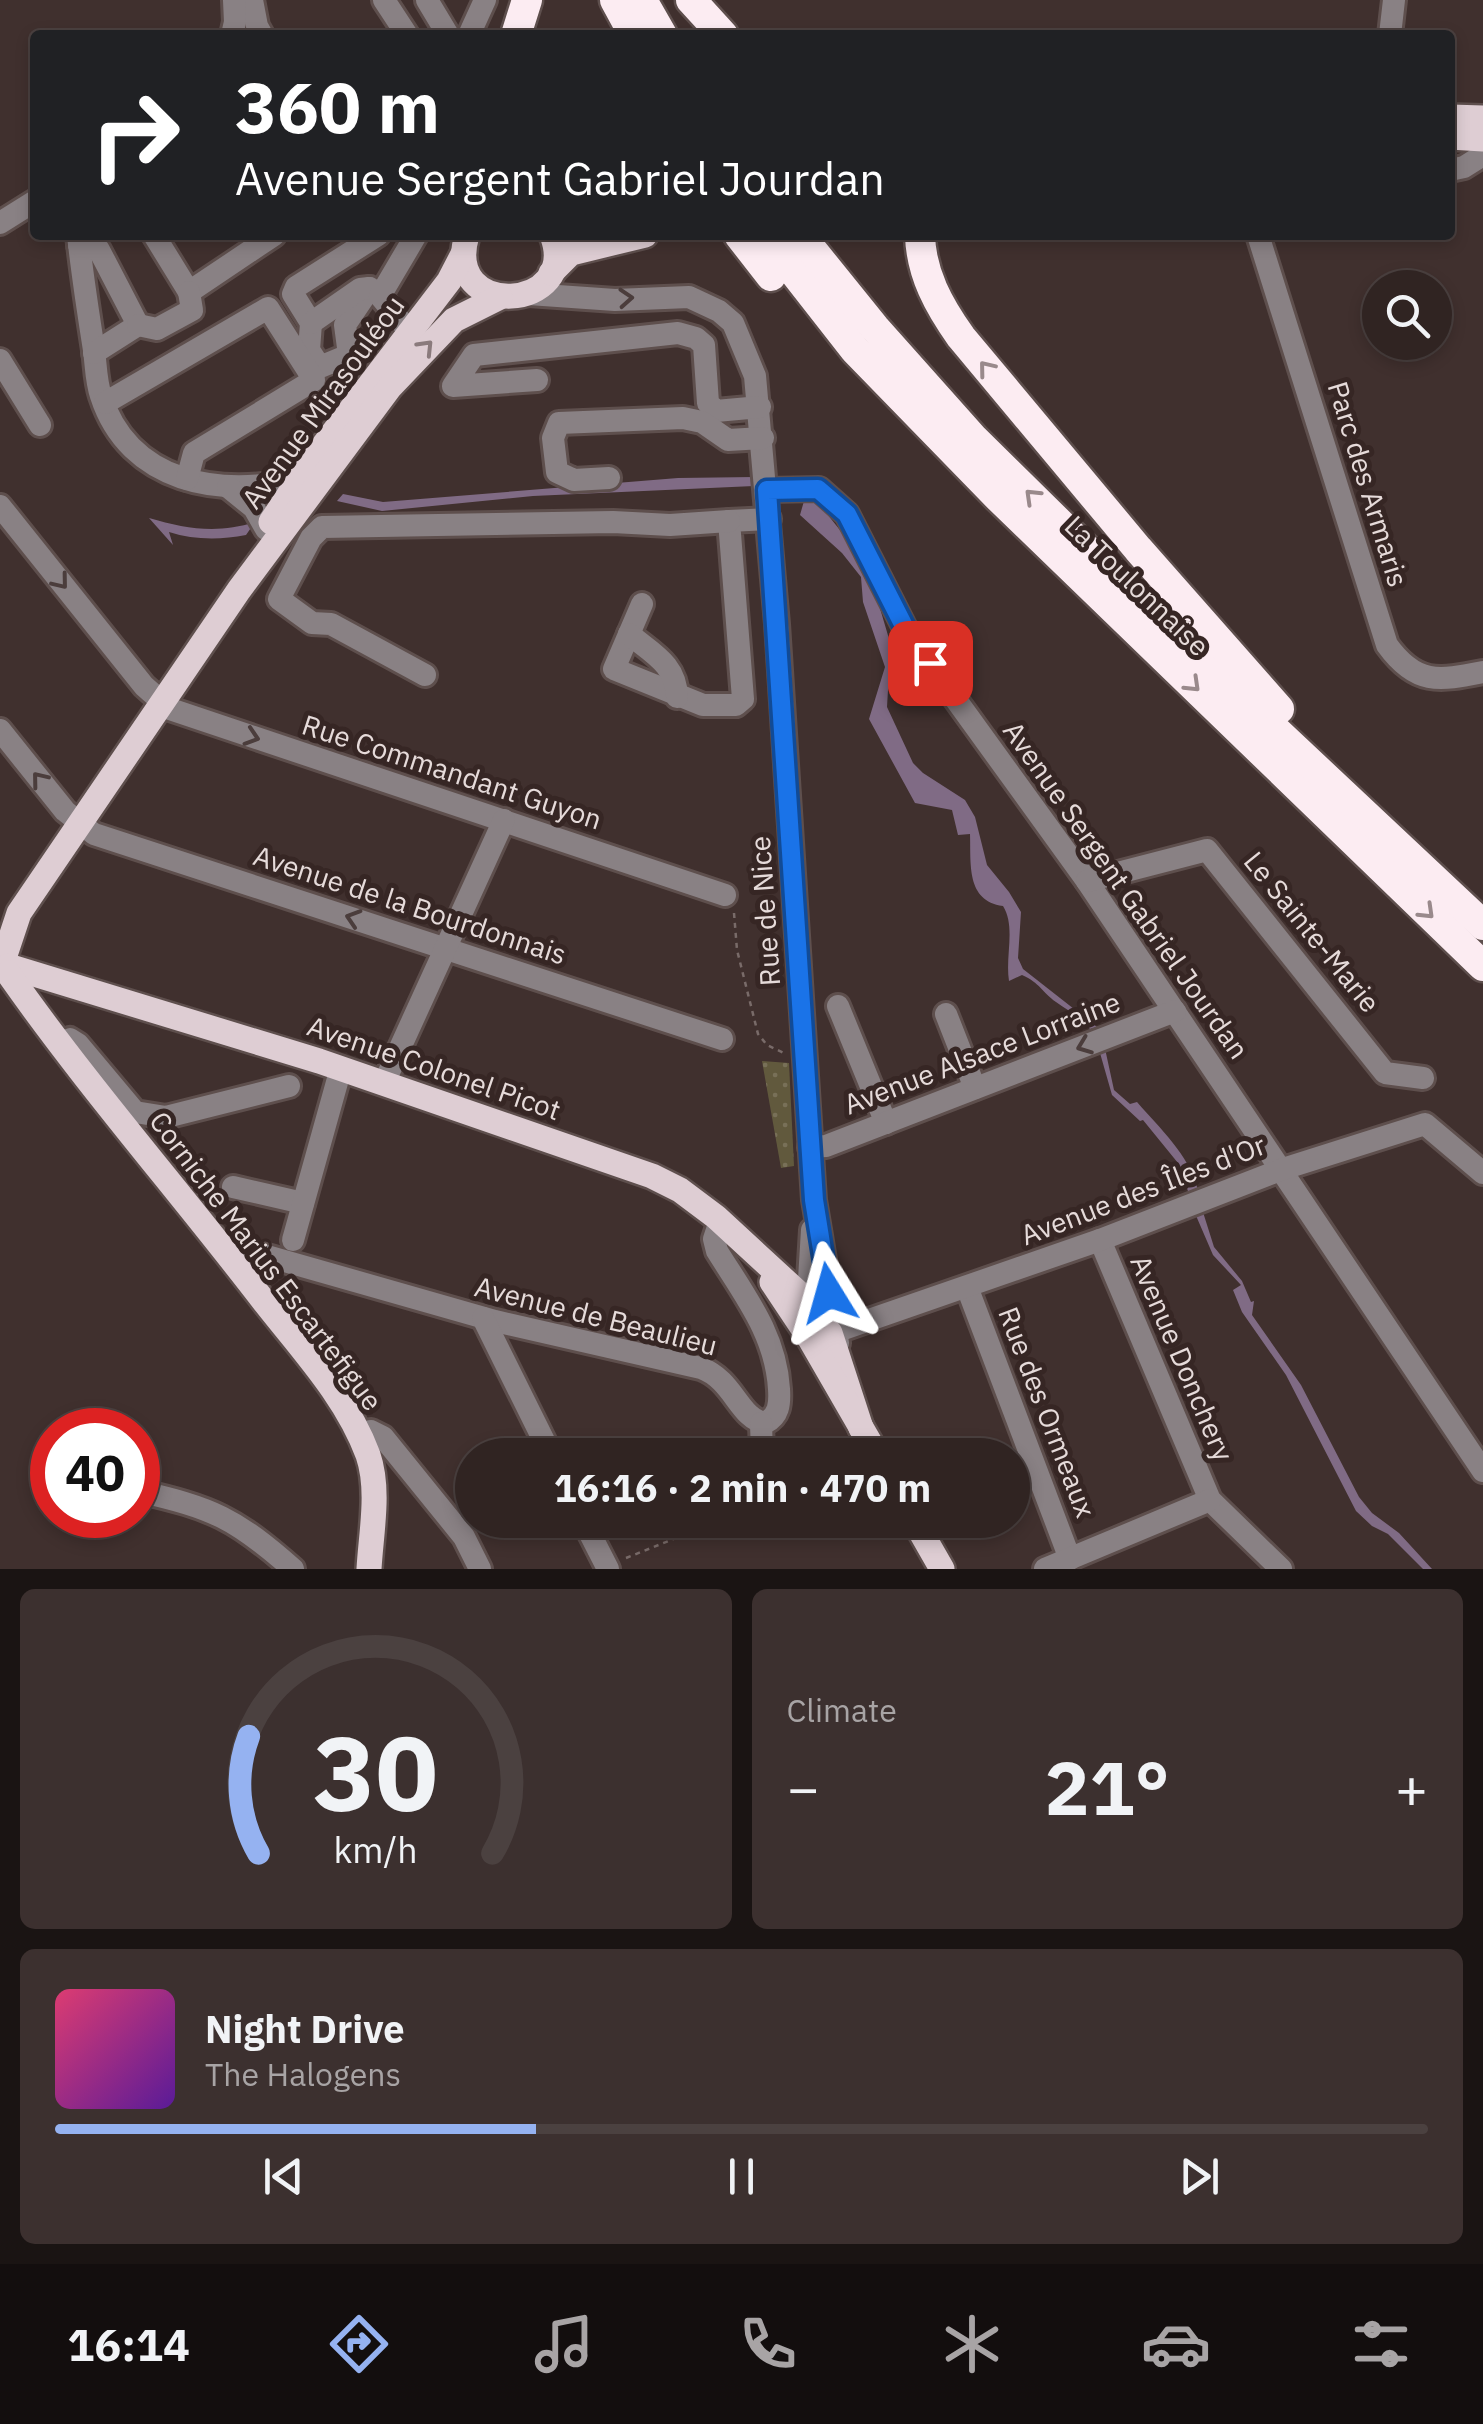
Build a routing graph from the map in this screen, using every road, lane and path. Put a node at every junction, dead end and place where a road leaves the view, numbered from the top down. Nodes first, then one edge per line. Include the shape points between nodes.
1 (234, 0) edge
2 (252, 0) edge
3 (384, 0) edge
4 (427, 0) edge
5 (485, 0) edge
6 (527, 0) edge
7 (615, 0) edge
8 (642, 0) edge
9 (691, 0) edge
10 (1394, 0) edge
11 (233, 30) edge
12 (259, 30) edge
13 (404, 30) edge
14 (445, 30) edge
15 (471, 30) edge
16 (518, 30) edge
17 (631, 30) edge
18 (659, 30) edge
19 (718, 30) edge
20 (1391, 30) edge
21 (1455, 117) edge
22 (1483, 118) edge
23 (1455, 136) edge
24 (1483, 138) edge
25 (1483, 155) edge
26 (1455, 169) edge
27 (30, 204) edge
28 (0, 223) edge
29 (78, 240) edge
30 (157, 240) edge
31 (267, 240) edge
32 (366, 240) edge
33 (412, 240) edge
34 (553, 240) edge
35 (625, 240) edge
36 (743, 240) edge
37 (769, 240) edge
38 (804, 240) edge
39 (920, 240) edge
40 (1260, 240) edge
41 (465, 245) edge
42 (550, 273) junction
43 (189, 292) junction
44 (375, 292) junction
45 (529, 294) junction
46 (500, 297) junction
47 (311, 323) junction
48 (148, 327) junction
49 (408, 332) junction
50 (94, 353) junction
51 (0, 360) edge
52 (537, 380) dead end
53 (103, 400) junction
54 (760, 407) junction
55 (353, 422) junction
56 (40, 425) dead end
57 (763, 442) junction
58 (609, 478) dead end
59 (186, 479) junction
60 (228, 487) junction
61 (767, 490) junction
62 (282, 503) junction
63 (0, 506) edge
64 (769, 519) junction
65 (728, 522) junction
66 (642, 604) dead end
67 (629, 634) junction
68 (1151, 645) junction
69 (1483, 672) edge
70 (425, 675) dead end
71 (782, 696) junction
72 (677, 697) junction
73 (743, 699) junction
74 (161, 704) junction
75 (0, 730) edge
76 (504, 820) junction
77 (81, 825) junction
78 (1087, 881) junction
79 (725, 894) joint
80 (1454, 898) junction
81 (9, 917) edge
82 (1483, 925) edge
83 (445, 948) junction
84 (1483, 966) edge
85 (5, 976) edge
86 (838, 1006) dead end
87 (1176, 1011) junction
88 (946, 1014) dead end
89 (722, 1039) dead end
90 (61, 1044) junction
91 (805, 1060) junction
92 (341, 1068) junction
93 (1423, 1078) dead end
94 (384, 1082) junction
95 (290, 1086) dead end
96 (975, 1088) junction
97 (886, 1123) junction
98 (810, 1147) junction
99 (1283, 1169) junction
100 (1483, 1173) edge
101 (234, 1187) dead end
102 (814, 1200) junction
103 (303, 1202) junction
104 (720, 1221) junction
105 (292, 1240) dead end
106 (1100, 1240) junction
107 (752, 1253) junction
108 (809, 1256) junction
109 (234, 1261) junction
110 (778, 1273) junction
111 (967, 1286) junction
112 (806, 1299) junction
113 (483, 1318) junction
114 (826, 1335) junction
115 (761, 1423) junction
116 (862, 1428) junction
117 (359, 1434) junction
118 (543, 1438) edge
119 (761, 1438) edge
120 (868, 1438) edge
121 (1483, 1471) edge
122 (160, 1497) edge
123 (1210, 1500) junction
124 (593, 1538) edge
125 (678, 1538) edge
126 (924, 1538) edge
127 (1070, 1559) junction
128 (607, 1568) edge
129 (293, 1569) edge
130 (369, 1569) edge
131 (480, 1569) edge
132 (942, 1569) edge
133 (1045, 1569) edge
134 (1282, 1569) edge

1 - 11 street
2 - 12 street
3 - 13 street
4 - 14 street
5 - 15 street
6 - 16 highway
7 - 17 highway
8 - 18 highway
9 - 19 highway
10 - 20 street
21 - 22 main road
23 - 24 main road
25 - 26 street
27 - 28 street
29 - 48 street via 99,250
29 - 50 street
30 - 43 street
31 - 43 street
32 - 47 street via 296,287
33 - 44 street
34 - 42 main road
35 - 42 main road via 572,254
36 - 68 highway via 865,390 1034,553
37 - 68 highway, La Toulonnaise via 855,350
80 -> 38 highway, La Toulonnaise via 973,438
80 -> 39 highway via 1217,640 990,374 944,313
40 - 69 street, Parc des Armaris via 1387,645 1418,676
41 - 46 main road via 474,282
41 - 49 main road, Avenue Mirasouléou via 449,281
42 - 45 main road
43 - 48 street via 192,310
44 - 47 street via 360,289
44 - 47 street via 345,325 349,355 320,367 309,350
44 - 49 street
45 - 46 main road
45 -> 54 street, Rue de Nice via 615,300 678,294 703,304 733,323
55 -> 46 main road, Avenue Mirasouléou via 454,320
48 - 50 street
49 - 55 main road, Avenue Mirasouléou
50 - 53 street
51 - 56 street
52 - 54 street via 453,386 474,354 678,334 704,345 708,404 716,411
53 - 59 street via 141,458
53 - 59 street via 268,308 314,380 194,453
54 - 57 street, Rue de Nice
55 - 62 main road, Avenue Mirasouléou
55 - 62 main road, Avenue Mirasouléou
57 - 58 street via 728,440 684,418 555,426 559,474
57 - 61 street, Rue de Nice
59 - 60 street
60 - 62 street
60 - 62 street via 254,508
61 - 64 street, Rue de Nice
61 - 78 street, Avenue Sergent Gabriel Jourdan via 818,489 847,514 907,632
62 - 74 main road, Avenue Mirasouléou via 239,590
63 -> 74 street
64 - 65 street
64 - 71 street, Rue de Nice
65 - 70 street via 322,527 279,600
65 - 73 street
66 - 67 street
67 - 72 street via 670,668
67 - 72 street via 614,668
68 -> 84 highway, La Toulonnaise
71 - 73 street
71 - 91 street, Rue de Nice
72 - 73 street via 702,704 736,705
74 -> 76 street, Rue Commandant Guyon
74 - 77 main road, Avenue Mirasouléou
77 -> 75 street
76 - 79 street, Rue Commandant Guyon
76 - 83 street
77 - 81 main road, Avenue Mirasouléou
83 -> 77 street, Avenue de la Bourdonnais
78 - 87 street, Avenue Sergent Gabriel Jourdan
78 - 93 street, Le Sainte-Marie via 1208,850 1385,1073
79 - 91 path via 760,1037 772,1049
80 - 82 highway, La Toulonnaise
81 - 85 main road, Avenue Mirasouléou
83 - 89 street, Avenue de la Bourdonnais
83 - 94 street
85 - 90 main road, Corniche Marius Escartefigue
85 - 92 main road, Avenue Colonel Picot via 74,983
86 - 97 street
87 -> 96 street, Avenue Alsace Lorraine
87 - 99 street, Avenue Sergent Gabriel Jourdan
88 - 96 street
90 - 95 street via 78,1044 132,1109 150,1117
90 - 109 main road, Corniche Marius Escartefigue
91 - 98 street, Rue de Nice
92 - 94 main road, Avenue Colonel Picot
92 - 103 street
94 - 104 main road, Avenue Colonel Picot via 652,1176
96 - 97 street, Avenue Alsace Lorraine
97 - 98 street, Avenue Alsace Lorraine
98 - 102 street, Rue de Nice
99 - 100 street, Avenue des Îles d'Or via 1425,1124
99 - 106 street, Avenue des Îles d'Or
99 - 121 street, Avenue Sergent Gabriel Jourdan
101 - 103 street
102 - 108 street
102 - 114 street, Rue de Nice
103 - 105 street
104 - 107 main road, Avenue Colonel Picot
104 - 115 street, Avenue de Beaulieu via 717,1251 776,1357 779,1405 774,1418
106 - 111 street, Avenue des Îles d'Or
106 - 123 street, Avenue Donchery
107 - 110 main road, Avenue Colonel Picot
107 - 114 main road, Avenue Colonel Picot
108 - 110 street via 794,1270
108 - 112 street
109 - 113 street, Avenue de Beaulieu via 260,1254
109 - 117 main road, Corniche Marius Escartefigue
110 - 112 main road, Avenue Colonel Picot
111 - 114 street, Avenue des Îles d'Or
111 - 127 street, Rue des Ormeaux
112 - 114 main road, Avenue Colonel Picot
113 - 115 street, Avenue de Beaulieu via 709,1371
113 - 118 street
114 - 116 main road, Avenue Colonel Picot
114 - 116 main road, Avenue Colonel Picot
115 - 119 street
116 - 120 main road, Avenue Colonel Picot
117 - 130 main road, Corniche Marius Escartefigue via 374,1499
117 - 131 street via 383,1437 464,1536
122 - 129 street via 218,1513
123 - 127 street
123 - 134 street
124 - 128 street
125 - 128 path
126 - 132 main road
127 - 133 street

